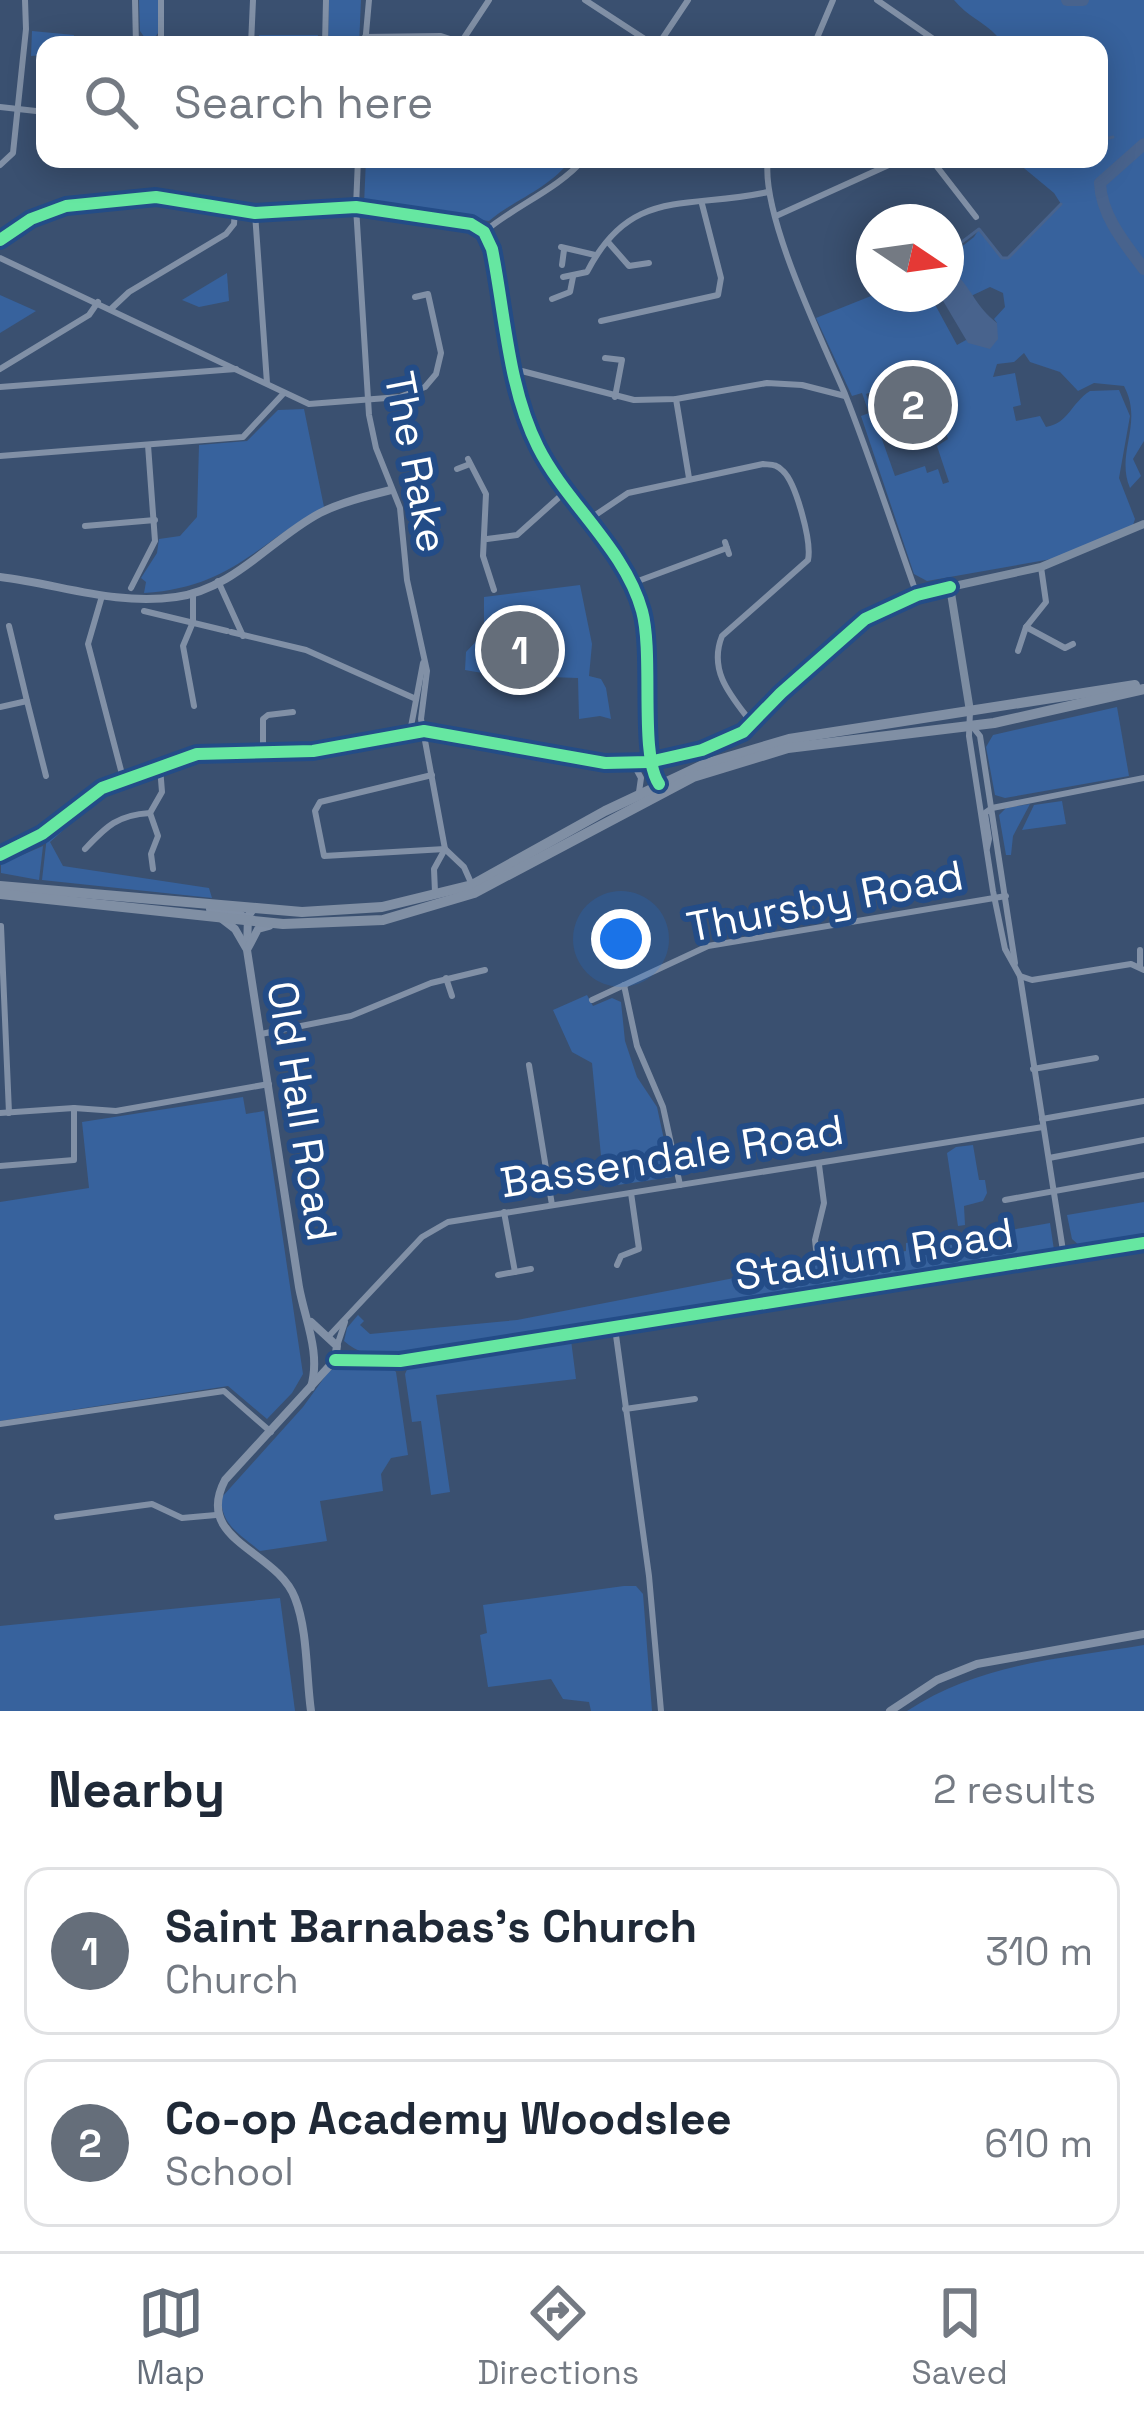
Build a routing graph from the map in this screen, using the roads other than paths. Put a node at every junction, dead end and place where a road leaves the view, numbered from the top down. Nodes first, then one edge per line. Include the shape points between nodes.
1 (26, 0) edge
2 (135, 0) edge
3 (161, 0) edge
4 (253, 0) edge
5 (326, 0) edge
6 (369, 0) edge
7 (489, 0) edge
8 (585, 0) edge
9 (688, 0) edge
10 (833, 0) edge
11 (877, 0) edge
12 (136, 36) edge
13 (161, 36) edge
14 (251, 36) edge
15 (325, 36) edge
16 (365, 36) edge
17 (469, 36) edge
18 (642, 36) edge
19 (662, 36) edge
20 (818, 36) edge
21 (929, 36) edge
22 (0, 107) edge
23 (19, 109) junction
24 (36, 111) edge
25 (0, 165) edge
26 (358, 168) edge
27 (574, 168) edge
28 (768, 168) edge
29 (882, 168) edge
30 (939, 168) edge
31 (768, 192) junction
32 (702, 204) junction
33 (356, 207) junction
34 (235, 209) junction
35 (255, 212) junction
36 (776, 216) junction
37 (976, 218) dead end
38 (484, 232) junction
39 (0, 240) edge
40 (608, 242) junction
41 (596, 255) junction
42 (0, 258) edge
43 (624, 262) junction
44 (649, 262) dead end
45 (562, 265) dead end
46 (616, 268) dead end
47 (415, 297) dead end
48 (552, 299) dead end
49 (98, 302) junction
50 (112, 308) junction
51 (601, 321) dead end
52 (605, 358) dead end
53 (0, 369) edge
54 (239, 369) junction
55 (514, 369) junction
56 (266, 383) junction
57 (0, 387) edge
58 (284, 393) junction
59 (845, 396) junction
60 (615, 397) junction
61 (676, 399) junction
62 (368, 400) junction
63 (148, 445) junction
64 (0, 456) edge
65 (458, 470) dead end
66 (689, 478) junction
67 (391, 490) junction
68 (565, 492) junction
69 (155, 520) junction
70 (588, 520) junction
71 (1144, 524) edge
72 (86, 526) dead end
73 (487, 539) junction
74 (727, 548) dead end
75 (1041, 567) junction
76 (0, 577) edge
77 (218, 581) junction
78 (630, 584) junction
79 (136, 586) dead end
80 (497, 587) dead end
81 (950, 587) junction
82 (193, 594) junction
83 (917, 595) junction
84 (102, 596) junction
85 (144, 611) dead end
86 (193, 622) junction
87 (9, 626) dead end
88 (1026, 627) junction
89 (243, 636) junction
90 (1073, 644) dead end
91 (1018, 651) dead end
92 (1144, 686) edge
93 (422, 696) junction
94 (27, 700) junction
95 (194, 706) dead end
96 (0, 707) edge
97 (1063, 708) junction
98 (970, 711) junction
99 (288, 716) dead end
100 (751, 722) junction
101 (972, 726) junction
102 (865, 728) junction
103 (424, 731) junction
104 (410, 732) junction
105 (263, 751) junction
106 (649, 762) junction
107 (633, 763) junction
108 (160, 767) junction
109 (432, 775) junction
110 (46, 776) dead end
111 (123, 778) junction
112 (1144, 778) edge
113 (659, 784) junction
114 (638, 795) junction
115 (992, 808) junction
116 (149, 813) junction
117 (90, 849) dead end
118 (986, 850) junction
119 (448, 852) junction
120 (0, 855) edge
121 (157, 864) dead end
122 (472, 885) junction
123 (0, 892) edge
124 (94, 893) junction
125 (435, 896) junction
126 (1006, 896) junction
127 (994, 898) junction
128 (254, 908) junction
129 (220, 917) junction
130 (248, 920) junction
131 (283, 924) junction
132 (1, 926) edge
133 (247, 950) junction
134 (1140, 950) dead end
135 (1142, 968) edge
136 (485, 970) dead end
137 (1018, 972) junction
138 (446, 978) junction
139 (624, 985) junction
140 (452, 996) dead end
141 (592, 1000) dead end
142 (261, 1034) junction
143 (1096, 1058) dead end
144 (529, 1065) dead end
145 (1033, 1069) junction
146 (269, 1084) junction
147 (1144, 1101) edge
148 (74, 1108) junction
149 (4, 1113) edge
150 (1043, 1123) junction
151 (1144, 1141) edge
152 (1049, 1158) junction
153 (819, 1165) junction
154 (0, 1166) edge
155 (1144, 1174) edge
156 (680, 1185) junction
157 (1054, 1191) junction
158 (632, 1192) junction
159 (1005, 1200) dead end
160 (551, 1205) junction
161 (504, 1212) junction
162 (1144, 1243) edge
163 (1064, 1257) junction
164 (817, 1258) dead end
165 (617, 1265) dead end
166 (532, 1269) dead end
167 (514, 1272) junction
168 (498, 1275) dead end
169 (304, 1310) junction
170 (346, 1319) junction
171 (615, 1328) junction
172 (326, 1339) junction
173 (337, 1346) junction
174 (313, 1353) junction
175 (334, 1360) junction
176 (365, 1360) junction
177 (311, 1387) junction
178 (695, 1399) dead end
179 (625, 1408) junction
180 (0, 1424) edge
181 (271, 1432) junction
182 (216, 1515) junction
183 (57, 1517) dead end
184 (1144, 1634) edge
185 (310, 1711) edge
186 (661, 1711) edge
187 (890, 1711) edge

1 - 23 street
2 - 12 street
3 - 13 street
4 - 14 street
5 - 15 street
6 - 16 street
7 - 17 street
8 - 18 street
9 - 19 street
10 - 20 street
11 - 21 street
22 - 23 street
23 - 24 street
23 - 25 street via 13,153
26 - 33 street, The Rake
27 - 38 street
28 - 31 street
29 - 36 street
30 - 37 street
31 - 32 street
31 - 36 street
32 - 40 street via 650,207 622,222
32 - 51 street via 718,295
33 - 35 street
33 - 38 street
33 - 62 street, The Rake
34 - 35 street
34 - 39 street via 156,197 66,206
34 - 50 street via 226,234
35 - 56 street
36 - 59 street
38 - 55 street
40 - 41 street
40 - 43 street
41 - 45 street via 562,248
41 - 48 street via 586,272 568,277 572,296
42 - 49 street
43 - 44 street
43 - 46 street
47 - 62 street via 428,294 440,376 417,392
49 - 50 street
49 - 53 street
50 - 54 street
52 - 60 street via 622,361
54 - 56 street
54 - 57 street
55 - 60 street
55 - 68 street via 531,433
56 - 58 street
58 - 62 street via 309,404
58 - 63 street via 243,437
59 - 61 street via 767,383
59 - 83 street
60 - 61 street
61 - 66 street
62 - 67 street, The Rake
63 - 64 street
63 - 69 street
65 - 73 street via 469,461 486,494
66 - 70 street via 628,493
66 - 100 street via 776,465 787,473 811,544 808,560 718,645 721,682
67 - 77 street via 319,514
67 - 93 street, The Rake via 424,653
68 - 70 street
68 - 73 street via 518,535
69 - 72 street
69 - 79 street
70 - 78 street
71 - 75 main road
73 - 80 street via 483,556
74 - 78 street
75 - 81 main road
75 - 88 street via 1046,602
76 - 84 street
77 - 82 street
77 - 89 street
78 - 106 street via 646,639
81 - 83 street
81 - 98 main road
82 - 84 street
82 - 86 street
83 - 100 street via 865,619
84 - 111 street via 88,644
85 - 86 street
86 - 89 street
86 - 95 street via 183,646
87 - 94 street
88 - 90 street via 1065,648
88 - 91 street
89 - 93 street via 306,650
92 - 97 highway
92 - 98 highway
93 - 103 street
93 - 104 street
94 - 96 street
94 - 110 street
97 - 98 highway
97 - 101 highway
98 - 101 street
98 - 102 highway
99 - 105 street via 263,719
100 - 106 street via 702,750
101 - 102 highway
101 - 115 street
101 - 118 street
101 - 131 highway via 788,748 693,776 474,893 383,920
102 - 113 highway via 789,740
103 - 104 street
103 - 107 street
103 - 109 street
104 - 105 street via 349,747
105 - 108 street via 197,754
106 - 107 street
106 - 113 street
107 - 114 street
108 - 111 street
108 - 116 street via 163,793
109 - 119 street
109 - 119 street via 320,802 324,856
111 - 120 street
112 - 115 street
113 - 114 highway
114 - 122 highway
115 - 118 street via 985,814
115 - 126 street
116 - 117 street via 100,828
116 - 121 street
118 - 127 street
119 - 122 street
119 - 125 street via 434,868
122 - 125 highway
123 - 124 highway
123 - 129 highway
124 - 128 highway
124 - 130 street
125 - 128 highway via 348,911
126 - 127 street, Thursby Road
126 - 137 street
127 - 137 street
127 - 139 street, Thursby Road via 708,946
128 - 130 street
129 - 130 highway
129 - 133 street
130 - 131 highway
130 - 133 street, Old Hall Road
131 - 133 street via 258,929
132 - 149 street
133 - 142 street, Old Hall Road
134 - 135 street
135 - 137 street via 1032,980
136 - 138 street
137 - 145 street
138 - 140 street
138 - 142 street via 350,1016
139 - 141 street, Thursby Road
139 - 156 street
142 - 146 street, Old Hall Road
143 - 145 street
144 - 160 street
145 - 150 street
146 - 148 street via 116,1112
146 - 169 street, Old Hall Road
147 - 150 street, Bassendale Road
148 - 149 street
148 - 154 street via 74,1160
150 - 152 street
150 - 153 street, Bassendale Road
151 - 152 street
152 - 157 street
153 - 156 street, Bassendale Road
153 - 164 street
155 - 157 street
156 - 158 street, Bassendale Road
157 - 159 street
157 - 163 street
158 - 160 street, Bassendale Road
158 - 165 street via 639,1249
160 - 161 street, Bassendale Road
161 - 167 street
161 - 170 street, Bassendale Road via 448,1222 422,1237
162 - 163 street, Stadium Road
163 - 171 street, Stadium Road
166 - 167 street
167 - 168 street
169 - 172 street, Old Hall Road
169 - 174 street, Old Hall Road
170 - 172 street, Bassendale Road
170 - 173 street, Bassendale Road
171 - 176 street
171 - 179 street
172 - 173 street
172 - 174 street
173 - 175 street
173 - 176 street
174 - 175 street via 321,1363
174 - 177 street, Old Hall Road
175 - 176 street
175 - 177 street
177 - 181 street
178 - 179 street
179 - 186 street
180 - 181 street via 224,1391
181 - 182 street via 225,1480
182 - 183 street via 182,1518 152,1504
182 - 185 street via 294,1593
184 - 187 street via 976,1664

